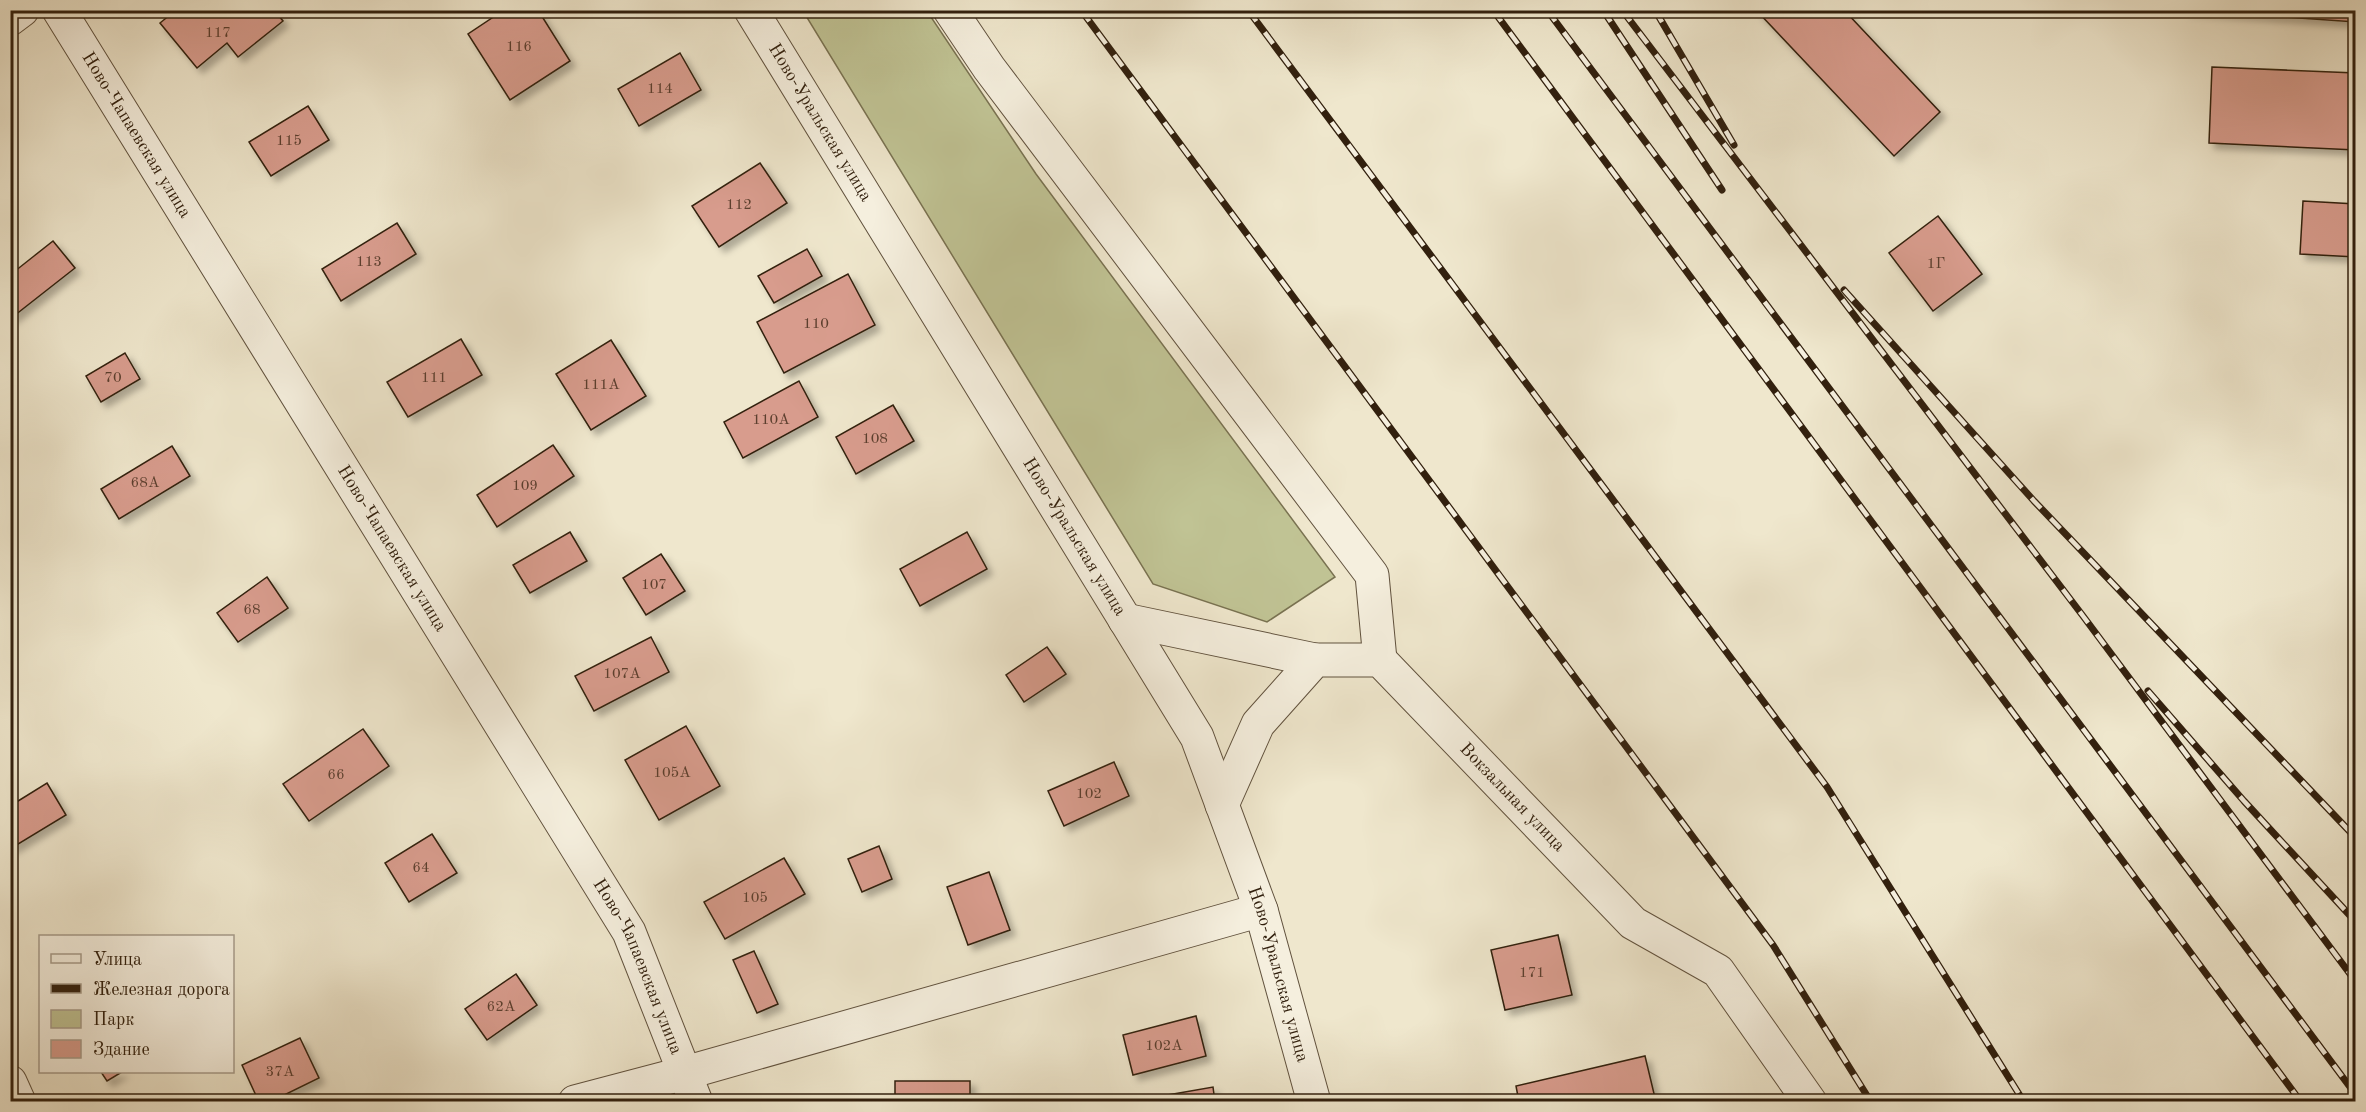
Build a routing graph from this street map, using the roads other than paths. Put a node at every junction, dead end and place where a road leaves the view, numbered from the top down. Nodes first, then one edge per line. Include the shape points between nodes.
1 (22, 10) edge
2 (59, 10) edge
3 (751, 10) edge
4 (950, 10) edge
5 (10, 19) edge
6 (1125, 620) junction
7 (1315, 660) junction
8 (1380, 660) junction
9 (1222, 805) junction
10 (1261, 910) junction
11 (10, 1082) edge
12 (690, 1087) edge
13 (19, 1101) edge
14 (575, 1101) edge
15 (1314, 1101) edge
16 (1810, 1101) edge

1 - 5 street
2 - 12 street, Ново-Чапаевская улица via 629,932
3 - 6 street, Ново-Уральская улица
4 - 8 street via 989,68 1372,574
6 - 7 street
6 - 9 street, Ново-Уральская улица via 1197,737
7 - 8 street
7 - 9 street via 1258,724
8 - 16 street, Вокзальная улица via 1633,923 1718,971
9 - 10 street, Ново-Уральская улица
10 - 12 street
10 - 15 street, Ново-Уральская улица
11 - 13 street
12 - 14 street

